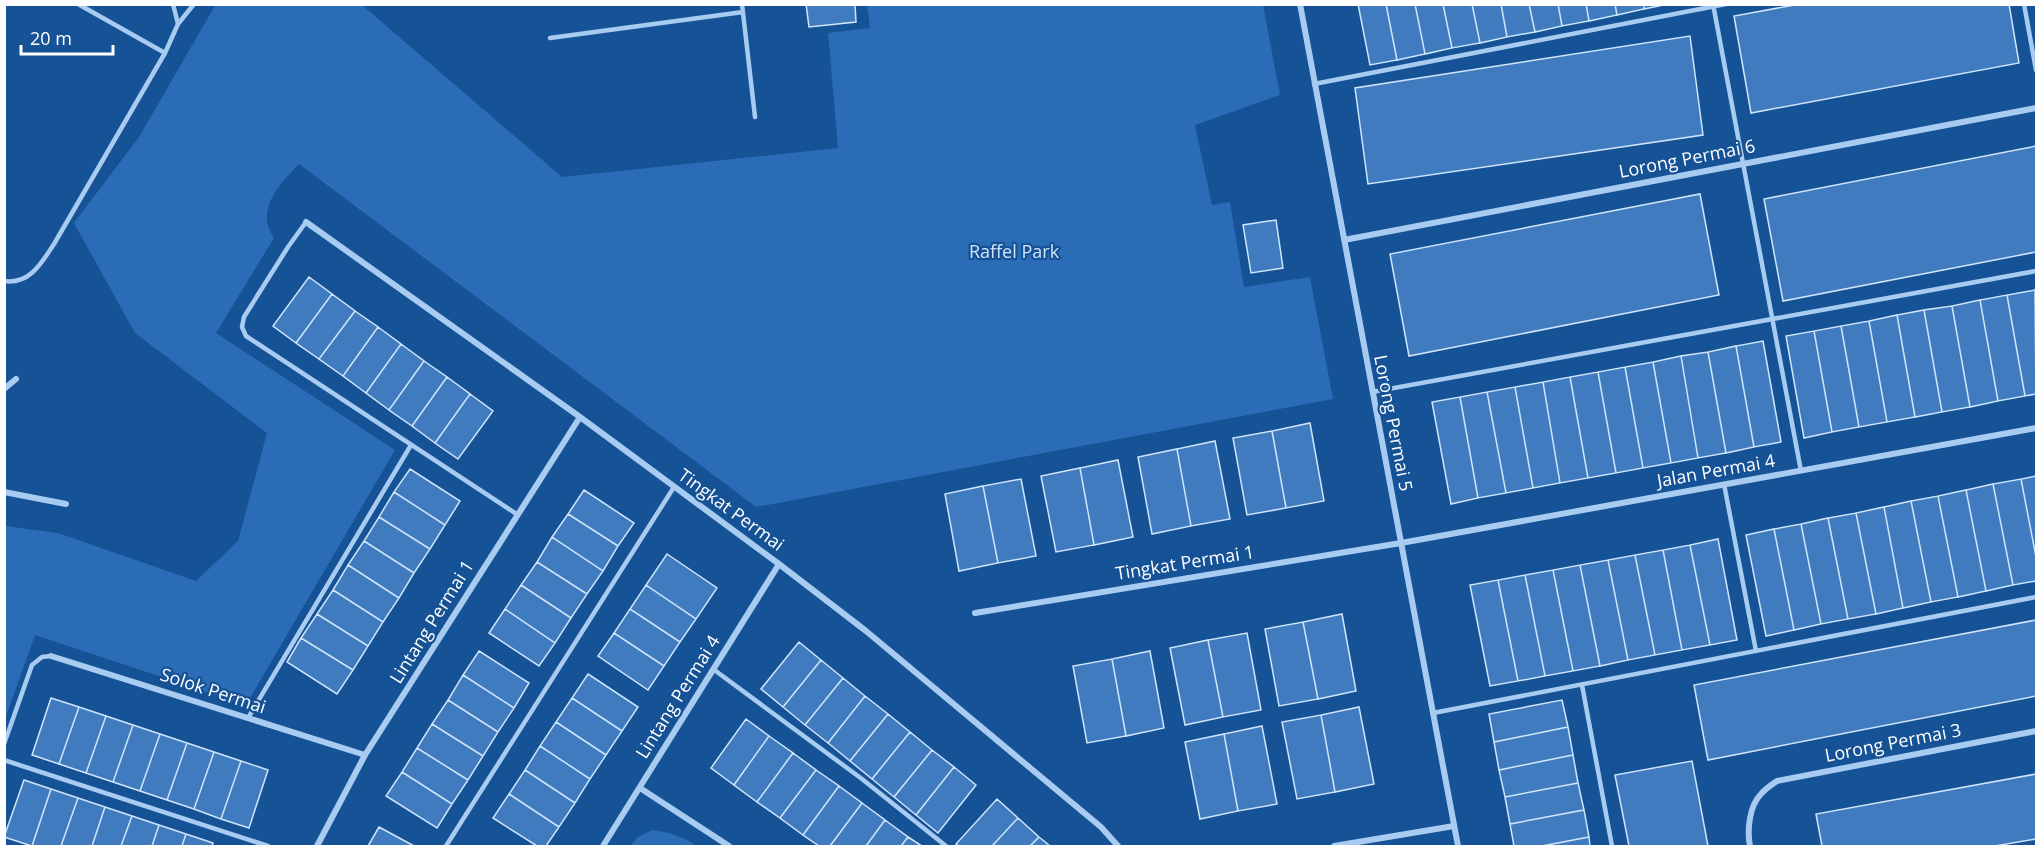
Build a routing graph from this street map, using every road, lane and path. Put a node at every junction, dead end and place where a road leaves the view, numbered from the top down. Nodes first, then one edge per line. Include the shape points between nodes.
1 (78, 4) edge
2 (173, 4) edge
3 (194, 4) edge
4 (742, 4) edge
5 (1300, 4) edge
6 (1726, 4) edge
7 (2024, 4) edge
8 (1714, 6) edge
9 (742, 12) junction
10 (178, 24) junction
11 (550, 38) dead end
12 (165, 53) junction
13 (2037, 70) edge
14 (1314, 84) junction
15 (2037, 108) edge
16 (755, 117) dead end
17 (1743, 164) junction
18 (306, 222) joint
19 (1344, 240) junction
20 (2037, 271) edge
21 (4, 281) edge
22 (1772, 318) junction
23 (16, 379) dead end
24 (4, 389) edge
25 (1372, 392) junction
26 (580, 417) junction
27 (2037, 428) edge
28 (411, 445) junction
29 (1801, 471) junction
30 (1724, 484) junction
31 (674, 487) junction
32 (4, 492) edge
33 (66, 504) dead end
34 (518, 515) junction
35 (1401, 543) junction
36 (779, 564) junction
37 (2037, 597) edge
38 (975, 613) dead end
39 (1756, 651) junction
40 (51, 656) joint
41 (713, 669) junction
42 (1582, 684) junction
43 (1433, 713) junction
44 (248, 718) junction
45 (2037, 730) edge
46 (4, 744) edge
47 (365, 756) junction
48 (4, 760) edge
49 (640, 788) junction
50 (1454, 826) junction
51 (268, 846) edge
52 (316, 846) edge
53 (446, 846) edge
54 (603, 846) edge
55 (729, 846) edge
56 (946, 846) edge
57 (1118, 846) edge
58 (1334, 846) edge
59 (1458, 846) edge
60 (1612, 846) edge
61 (1750, 846) edge

1 - 12 lane
2 - 10 lane
3 - 10 lane
4 - 9 lane
5 - 14 street, Lorong Permai 5
6 - 8 lane
7 - 13 lane
8 - 14 lane
8 - 17 lane
9 - 11 lane
9 - 16 lane
10 - 12 lane
12 - 21 lane via 41,263 15,283
14 - 19 street, Lorong Permai 5
15 - 17 street, Lorong Permai 6
17 - 19 street, Lorong Permai 6
17 - 22 lane
18 - 26 street, Tingkat Permai
18 - 28 lane via 243,317 246,336
19 - 25 street, Lorong Permai 5
20 - 22 lane
22 - 25 lane
22 - 29 lane
23 - 24 street
25 - 35 street, Lorong Permai 5
26 - 31 street, Tingkat Permai
26 - 34 street, Lintang Permai 1
27 - 29 street, Jalan Permai 4
28 - 34 lane
28 - 44 lane
29 - 30 street, Jalan Permai 4
30 - 35 street, Jalan Permai 4
30 - 39 lane
31 - 36 street, Tingkat Permai
31 - 53 lane
32 - 33 street
34 - 47 street, Lintang Permai 1
35 - 38 street, Tingkat Permai 1
35 - 43 street, Lorong Permai 5
36 - 41 street, Lintang Permai 4
36 - 57 street, Tingkat Permai via 875,639
37 - 39 lane
39 - 42 lane
40 - 44 street, Solok Permai
40 - 46 lane via 32,665
41 - 49 street, Lintang Permai 4
41 - 56 lane
42 - 43 lane
42 - 60 lane
43 - 50 street, Lorong Permai 5
44 - 47 street, Solok Permai
45 - 61 street, Lorong Permai 3 via 1776,781 1759,795 1750,815
47 - 52 street, Lintang Permai 1
48 - 51 lane
49 - 54 street, Lintang Permai 4
49 - 55 street
50 - 58 street
50 - 59 street, Lorong Permai 5

